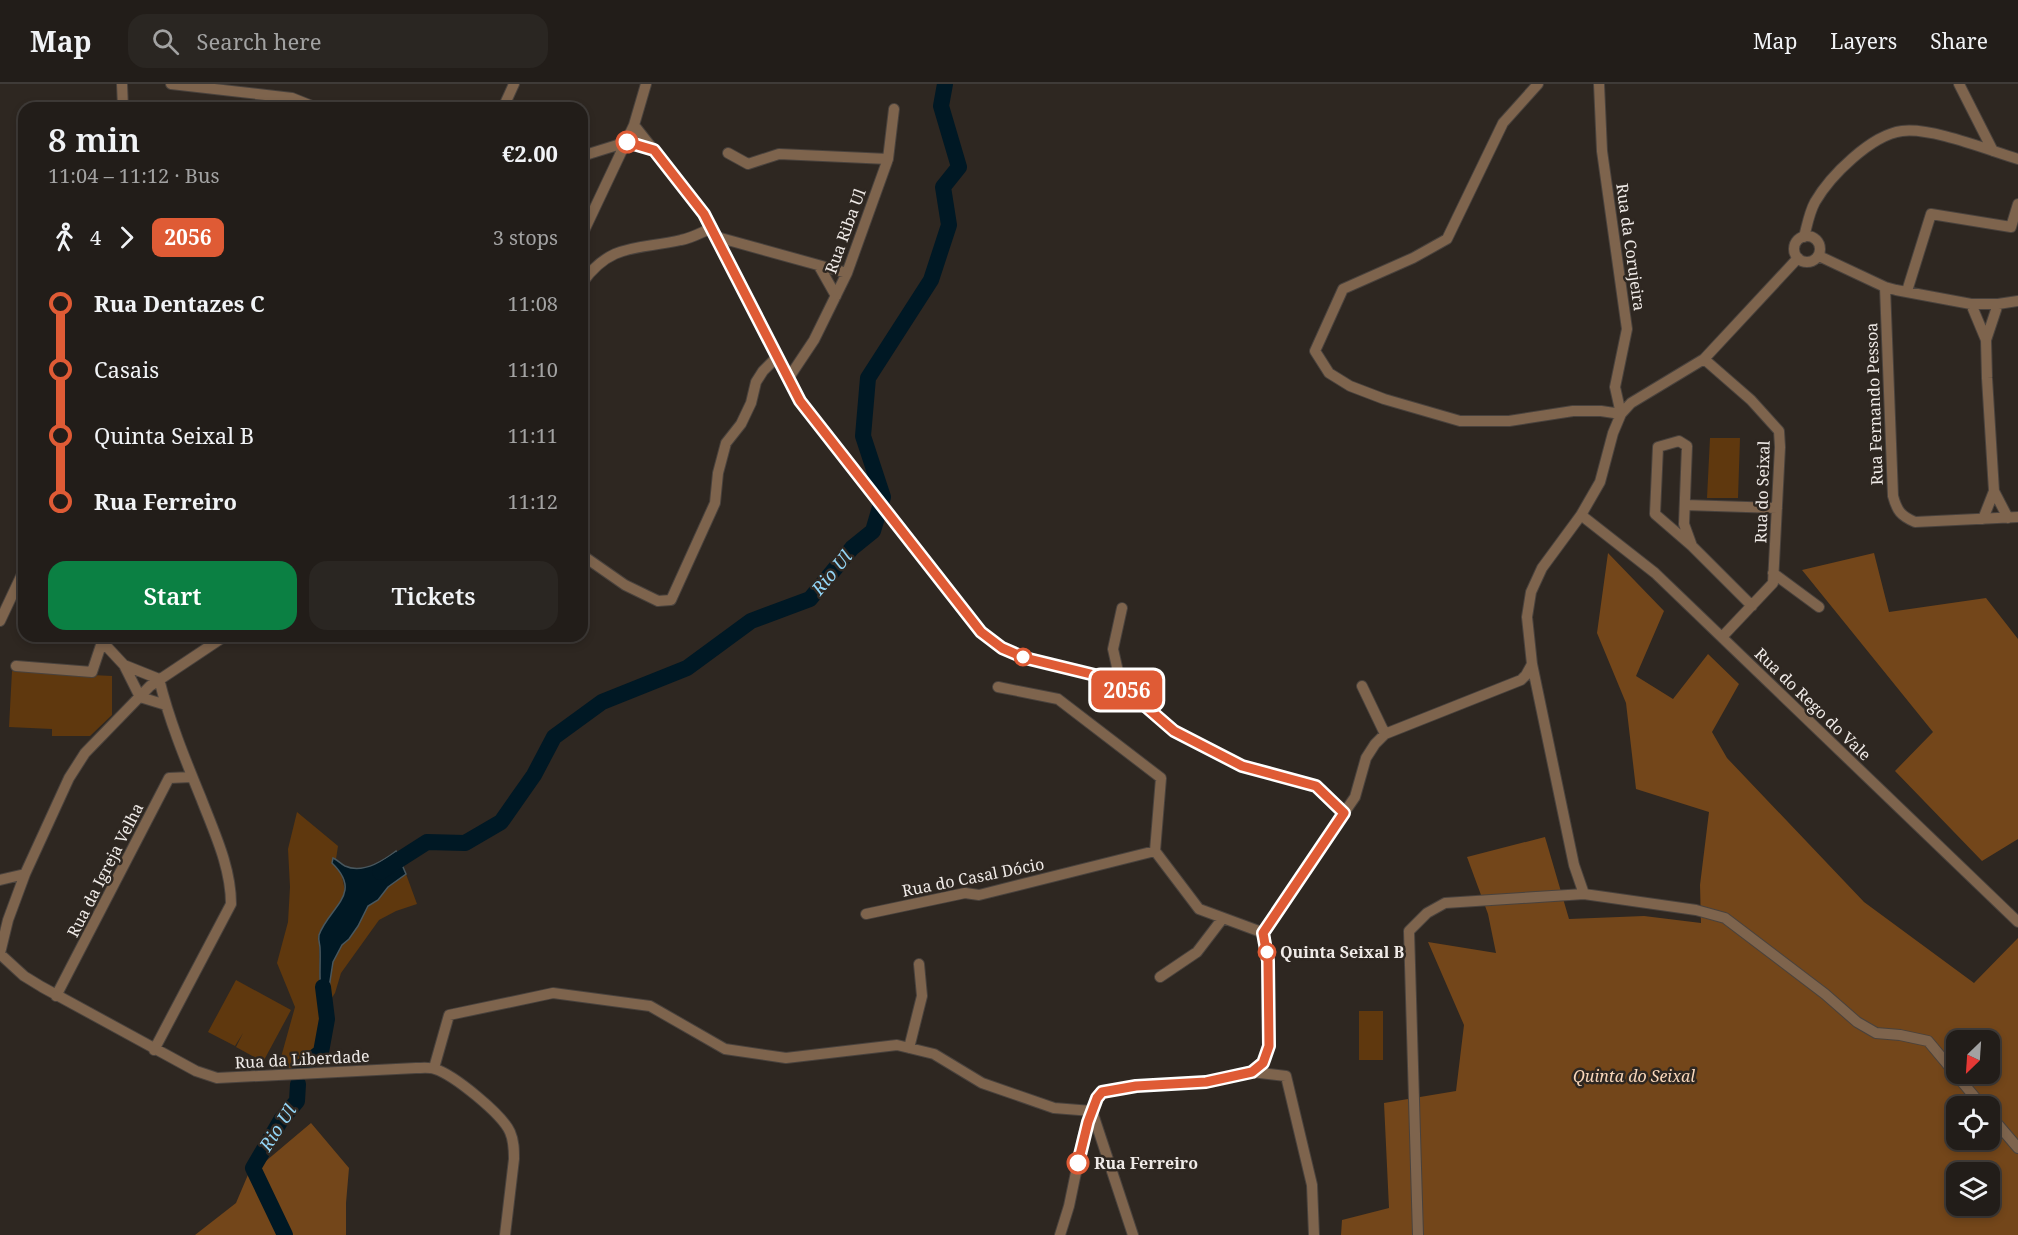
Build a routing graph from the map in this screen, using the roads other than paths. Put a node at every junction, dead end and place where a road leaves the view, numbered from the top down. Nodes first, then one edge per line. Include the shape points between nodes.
1 (122, 84) edge
2 (171, 84) edge
3 (514, 84) edge
4 (646, 84) edge
5 (1538, 84) edge
6 (1599, 84) edge
7 (1959, 84) edge
8 (123, 102) edge
9 (302, 102) edge
10 (506, 102) edge
11 (894, 109) dead end
12 (634, 125) junction
13 (627, 142) junction
14 (654, 150) junction
15 (1993, 151) junction
16 (728, 153) dead end
17 (588, 154) edge
18 (888, 159) junction
19 (2018, 159) edge
20 (2018, 204) edge
21 (588, 223) edge
22 (714, 232) junction
23 (1804, 237) junction
24 (1819, 256) junction
25 (1798, 258) junction
26 (819, 266) junction
27 (847, 273) junction
28 (588, 275) edge
29 (1885, 287) junction
30 (1907, 291) junction
31 (836, 296) junction
32 (2018, 301) edge
33 (1971, 304) junction
34 (1998, 304) junction
35 (1986, 340) junction
36 (802, 356) junction
37 (1704, 358) junction
38 (778, 359) junction
39 (788, 379) junction
40 (1621, 414) junction
41 (1994, 491) junction
42 (1684, 505) junction
43 (1777, 508) junction
44 (1581, 515) junction
45 (2013, 517) edge
46 (1983, 519) junction
47 (1692, 546) junction
48 (588, 559) edge
49 (1773, 573) junction
50 (18, 583) edge
51 (1752, 606) junction
52 (1819, 607) dead end
53 (1122, 608) dead end
54 (0, 621) edge
55 (1722, 637) junction
56 (98, 642) edge
57 (102, 642) edge
58 (216, 642) edge
59 (1532, 664) junction
60 (124, 665) junction
61 (15, 666) dead end
62 (159, 679) junction
63 (1121, 685) junction
64 (1362, 686) dead end
65 (998, 687) dead end
66 (140, 697) junction
67 (166, 705) junction
68 (1385, 734) junction
69 (192, 777) junction
70 (1344, 813) junction
71 (1155, 851) junction
72 (25, 874) junction
73 (0, 880) edge
74 (1584, 894) junction
75 (866, 914) dead end
76 (1223, 918) junction
77 (2018, 922) edge
78 (1263, 933) junction
79 (0, 954) edge
80 (919, 964) dead end
81 (1160, 977) dead end
82 (56, 996) junction
83 (909, 1048) junction
84 (154, 1050) junction
85 (434, 1068) junction
86 (1252, 1072) junction
87 (1974, 1096) edge
88 (1092, 1111) junction
89 (2000, 1127) edge
90 (2018, 1148) edge
91 (506, 1235) edge
92 (1060, 1235) edge
93 (1133, 1235) edge
94 (1314, 1235) edge
95 (1418, 1235) edge

1 - 8 street
2 - 9 street
3 - 10 street
4 - 12 street
5 - 40 street via 1503,123 1446,239 1343,289 1315,351 1329,374 1350,386 1460,421 1509,421 1573,411
6 - 40 street, Rua da Corujeira via 1602,151 1627,329 1615,387
7 - 15 street
11 - 18 street, Rua Riba Ul
12 - 13 street
12 - 14 street
13 - 14 street
13 - 17 street
13 - 21 street
14 - 22 street
15 - 19 street
15 - 23 street via 1928,132 1901,131 1885,138 1857,154 1826,186 1815,203
16 - 18 street via 748,164 779,154
18 - 27 street, Rua Riba Ul
20 - 30 street via 2011,227 1931,214
22 - 26 street
22 - 28 street via 614,253
22 - 38 street
23 - 24 street via 1816,240
23 - 25 street via 1795,246
24 - 25 street via 1809,262
24 - 29 street
25 - 37 street
26 - 27 street
26 - 31 street
27 - 31 street, Rua Riba Ul
29 - 30 street
29 - 46 street, Rua Fernando Pessoa via 1896,508 1902,517 1915,522
30 - 33 street
31 - 36 street, Rua Riba Ul
32 - 34 street
33 - 34 street
33 - 35 street
34 - 35 street
35 - 41 street
36 - 38 street
36 - 39 street, Rua Riba Ul
37 - 40 street via 1631,403
37 - 43 street, Rua do Seixal via 1779,431
38 - 39 street
38 - 48 street via 762,371 741,424 726,443 715,503 671,600 658,601 625,585
39 - 63 street via 800,401 981,632 1002,648 1025,658
40 - 44 street via 1600,482
41 - 45 street
41 - 46 street
42 - 43 street
42 - 47 street via 1684,524
42 - 47 street via 1687,446 1679,441 1658,447 1655,514
43 - 49 street, Rua do Seixal
44 - 55 street, Rua do Rego do Vale via 1648,566
44 - 59 street via 1542,568 1531,592 1527,617
45 - 46 street
47 - 51 street
49 - 51 street, Rua do Seixal via 1773,583
49 - 52 street
50 - 54 street
51 - 55 street, Rua do Seixal
53 - 63 street via 1113,649
55 - 77 street, Rua do Rego do Vale
56 - 61 street via 92,672
57 - 60 street
58 - 62 street
59 - 68 street via 1527,675 1515,683
59 - 74 street via 1574,865
60 - 62 street
60 - 66 street
62 - 66 street
62 - 67 street
63 - 70 street via 1174,731 1242,766 1316,786
64 - 68 street
65 - 71 street via 1058,699 1161,778
66 - 67 street
66 - 72 street via 85,753 69,778
67 - 69 street
68 - 70 street via 1366,758
69 - 82 street, Rua da Igreja Velha via 169,778
69 - 84 street via 231,883 231,904
70 - 78 street
71 - 75 street, Rua do Casal Dócio via 979,895 965,893
71 - 76 street via 1199,909
72 - 73 street
72 - 79 street
74 - 87 street via 1696,910 1725,918 1876,1034 1928,1041
74 - 95 street via 1444,903 1409,931
76 - 78 street
76 - 81 street via 1197,952
78 - 86 street via 1268,961 1269,1046 1263,1063
79 - 82 street, Rua da Liberdade via 24,976
80 - 83 street via 922,996
82 - 84 street, Rua da Liberdade
83 - 85 street via 897,1045 786,1058 725,1049 650,1006 553,993 448,1015
83 - 88 street via 934,1054 982,1083 1054,1108
84 - 85 street, Rua da Liberdade via 217,1078
85 - 91 street via 494,1111 511,1134 514,1159
86 - 88 street via 1206,1082 1108,1090 1097,1098
86 - 94 street via 1286,1076 1312,1185
88 - 92 street
88 - 93 street
89 - 90 street

